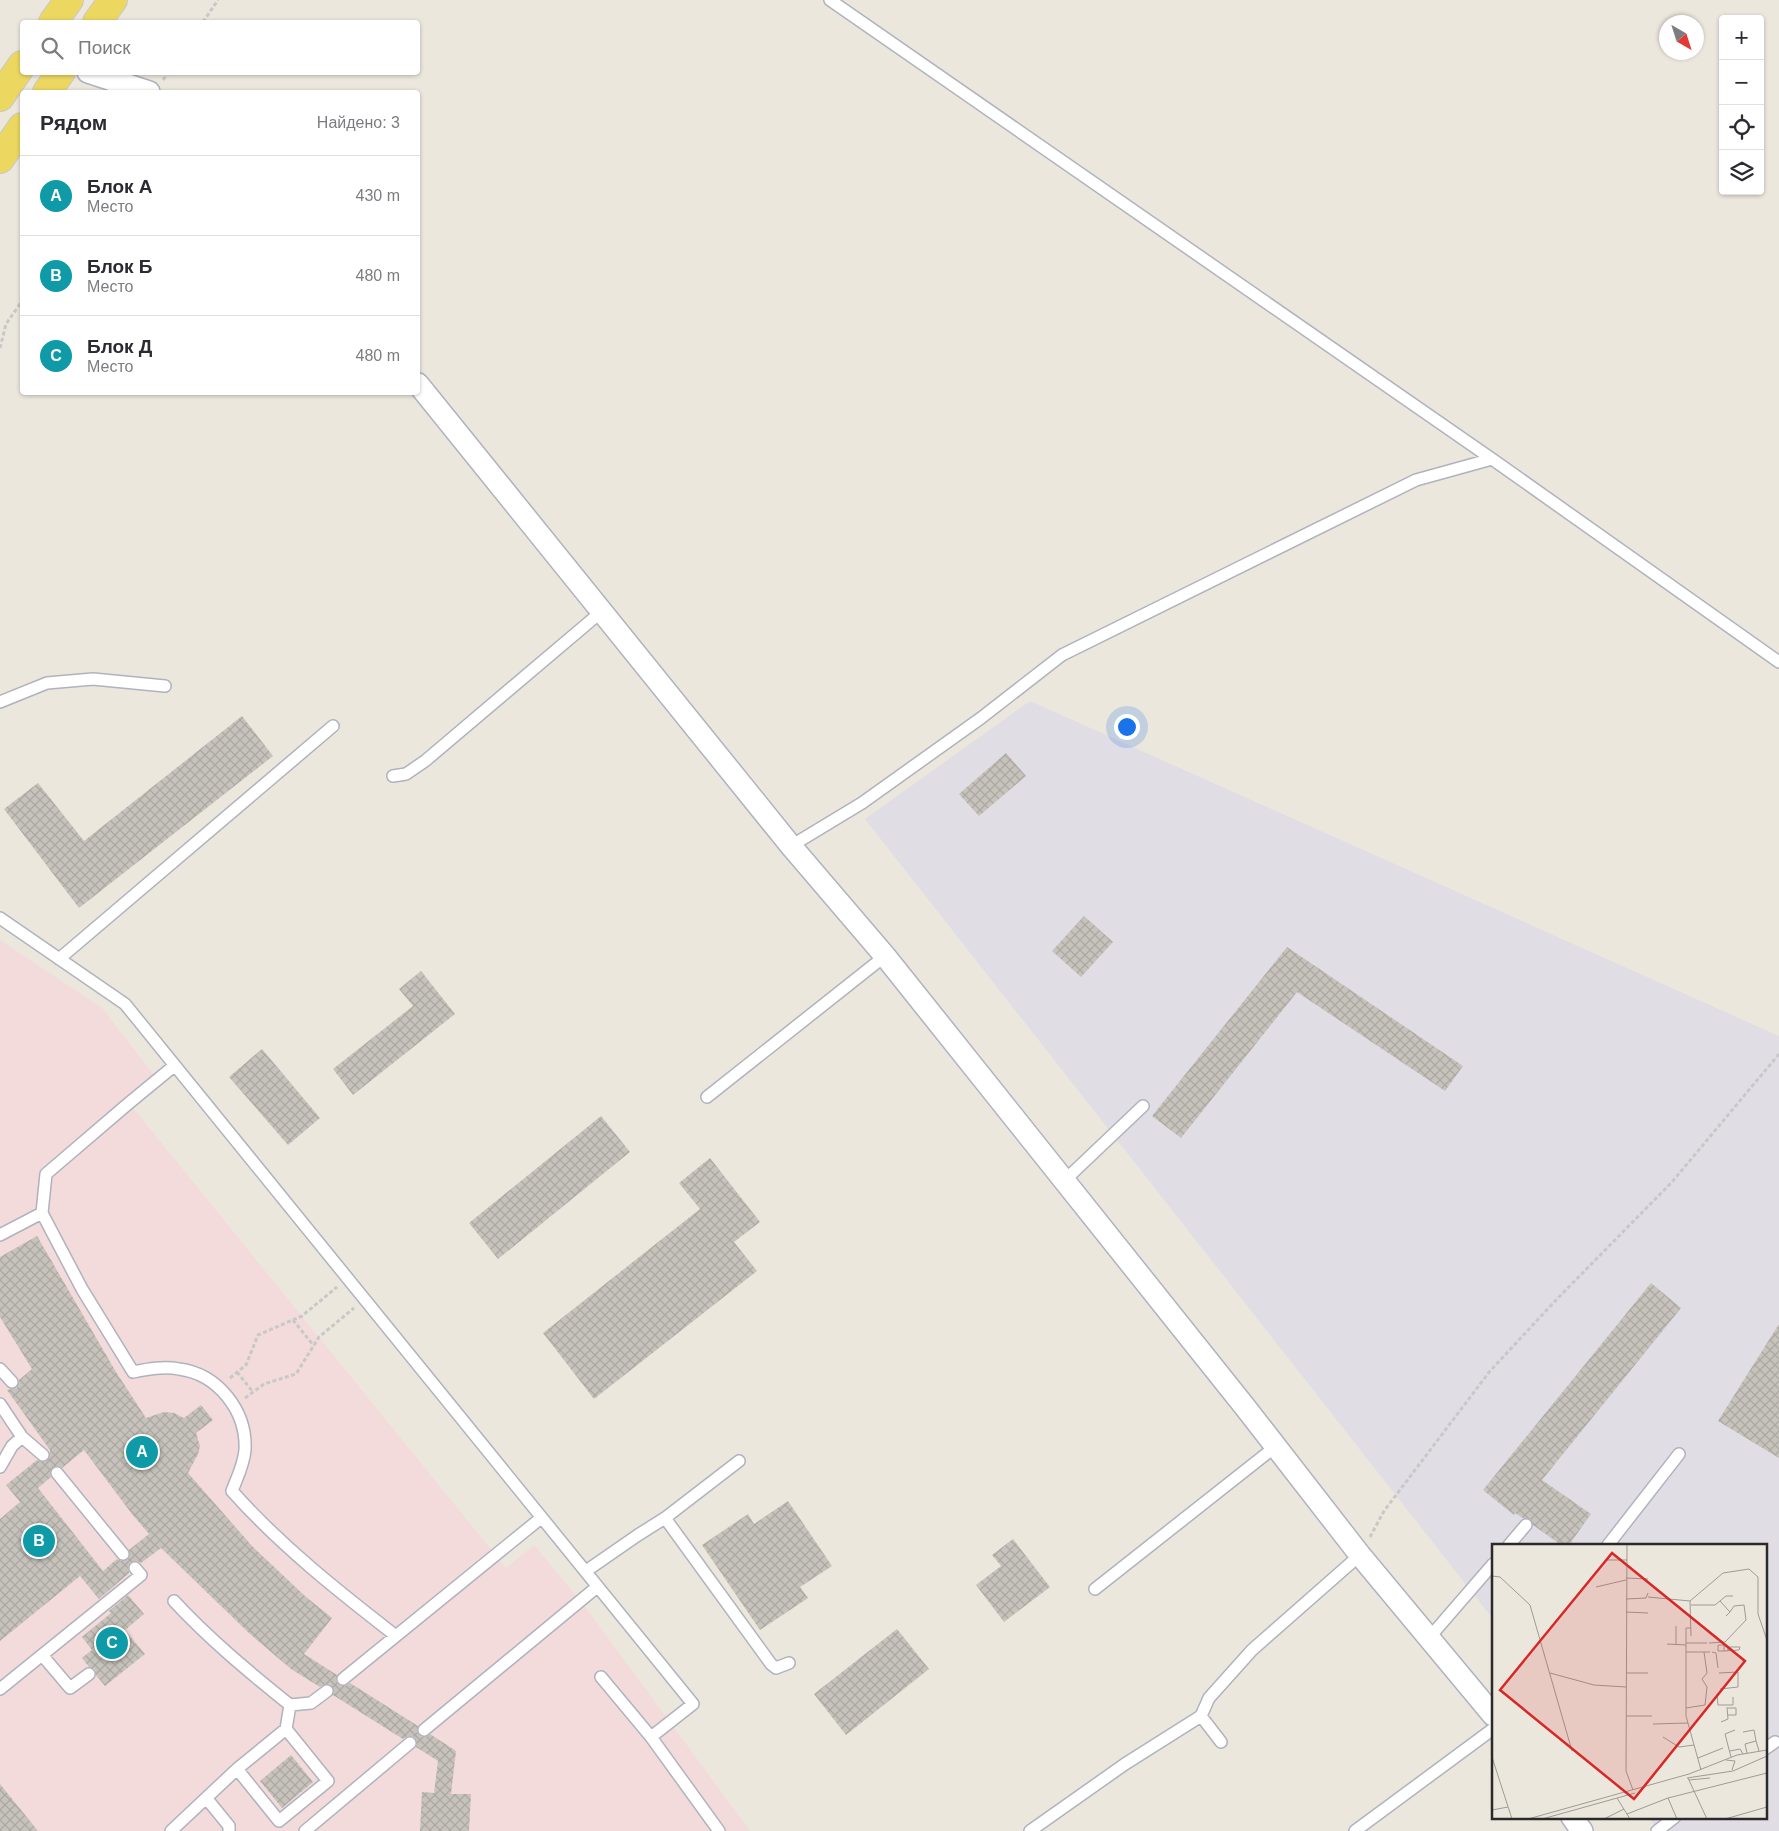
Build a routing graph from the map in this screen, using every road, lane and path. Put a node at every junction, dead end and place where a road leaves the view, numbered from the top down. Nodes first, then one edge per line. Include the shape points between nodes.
1 (68, 0) edge
2 (113, 0) edge
3 (218, 0) edge
4 (830, 0) edge
5 (54, 20) edge
6 (98, 20) edge
7 (204, 20) edge
8 (20, 68) edge
9 (59, 75) edge
10 (97, 75) edge
11 (48, 90) edge
12 (144, 90) edge
13 (0, 97) edge
14 (20, 130) edge
15 (0, 159) edge
16 (20, 305) edge
17 (0, 348) edge
18 (420, 386) edge
19 (1492, 459) junction
20 (601, 612) junction
21 (1779, 662) edge
22 (165, 686) dead end
23 (0, 702) edge
24 (333, 726) dead end
25 (393, 776) dead end
26 (791, 846) junction
27 (0, 918) edge
28 (885, 956) junction
29 (58, 959) junction
30 (1779, 1054) edge
31 (174, 1066) junction
32 (707, 1098) dead end
33 (1143, 1106) dead end
34 (1064, 1181) junction
35 (42, 1213) junction
36 (0, 1235) edge
37 (347, 1279) junction
38 (365, 1300) junction
39 (293, 1320) junction
40 (314, 1346) junction
41 (0, 1368) edge
42 (237, 1372) junction
43 (12, 1382) dead end
44 (219, 1387) junction
45 (253, 1392) junction
46 (0, 1404) edge
47 (235, 1406) junction
48 (22, 1437) junction
49 (1275, 1447) junction
50 (1679, 1454) dead end
51 (43, 1455) dead end
52 (739, 1461) dead end
53 (0, 1467) edge
54 (57, 1472) dead end
55 (541, 1518) junction
56 (665, 1518) junction
57 (1526, 1525) dead end
58 (1510, 1544) edge
59 (1609, 1544) edge
60 (123, 1554) dead end
61 (1360, 1556) junction
62 (1492, 1565) edge
63 (135, 1568) dead end
64 (586, 1571) junction
65 (597, 1586) junction
66 (1095, 1589) dead end
67 (174, 1601) dead end
68 (396, 1636) junction
69 (1429, 1638) junction
70 (42, 1656) junction
71 (789, 1663) dead end
72 (88, 1674) dead end
73 (601, 1678) dead end
74 (343, 1679) dead end
75 (0, 1689) edge
76 (327, 1692) dead end
77 (290, 1705) junction
78 (1491, 1708) edge
79 (1201, 1716) junction
80 (286, 1729) junction
81 (424, 1730) dead end
82 (1492, 1730) edge
83 (652, 1737) junction
84 (1221, 1742) dead end
85 (1775, 1742) dead end
86 (410, 1743) dead end
87 (1766, 1748) edge
88 (237, 1769) junction
89 (207, 1799) junction
90 (1573, 1818) edge
91 (1674, 1818) edge
92 (171, 1831) edge
93 (229, 1831) edge
94 (305, 1831) edge
95 (719, 1831) edge
96 (1030, 1831) edge
97 (1355, 1831) edge
98 (1582, 1831) edge
99 (1657, 1831) edge

1 - 5 main road
2 - 6 main road
3 - 7 path
4 - 19 lane
8 - 13 main road
9 - 11 main road
10 - 12 street
14 - 15 main road
16 - 17 path via 6,324
18 - 20 street
19 - 21 lane
19 - 26 lane via 1416,480 1062,655 862,803
20 - 25 lane via 425,761 406,774
20 - 26 street
22 - 23 lane via 93,679 46,683
24 - 29 lane
26 - 28 street
27 - 29 lane
28 - 32 lane
28 - 34 street
29 - 31 lane via 124,1004
30 - 61 path via 1672,1182 1490,1372 1384,1511
31 - 35 lane via 46,1174
31 - 37 lane
33 - 34 lane
34 - 49 street
35 - 36 lane
35 - 44 lane via 82,1289 133,1372 179,1369 199,1374
37 - 38 lane
37 - 39 path
38 - 40 path via 319,1337
38 - 55 lane
39 - 40 path
39 - 42 path via 258,1335 246,1365
40 - 45 path via 296,1374 264,1384
41 - 43 lane
42 - 44 path
42 - 45 path
44 - 47 lane
45 - 47 path
46 - 48 lane
47 - 68 lane via 243,1428 245,1451 232,1491 284,1545
48 - 51 lane
48 - 53 lane via 12,1446
49 - 61 street
49 - 66 lane
50 - 59 lane
52 - 56 lane
54 - 60 lane
55 - 64 lane
55 - 68 lane
56 - 64 lane
56 - 71 lane via 771,1664 776,1668
57 - 58 lane
61 - 69 street
61 - 79 lane via 1252,1650 1209,1698
62 - 69 lane
63 - 70 lane via 140,1575
64 - 65 lane
65 - 81 lane
65 - 83 lane via 693,1704
67 - 77 lane via 220,1646
68 - 74 lane
69 - 78 street
70 - 72 lane via 70,1688
70 - 75 lane
73 - 83 lane
76 - 77 lane via 311,1703
77 - 80 lane
79 - 84 lane
79 - 96 lane via 1125,1764
80 - 88 lane
80 - 88 lane via 328,1781 293,1810 279,1821
82 - 97 lane
83 - 95 lane
85 - 87 lane
86 - 94 lane
88 - 89 lane
89 - 92 lane
89 - 93 lane via 229,1826
90 - 98 street
91 - 99 lane

